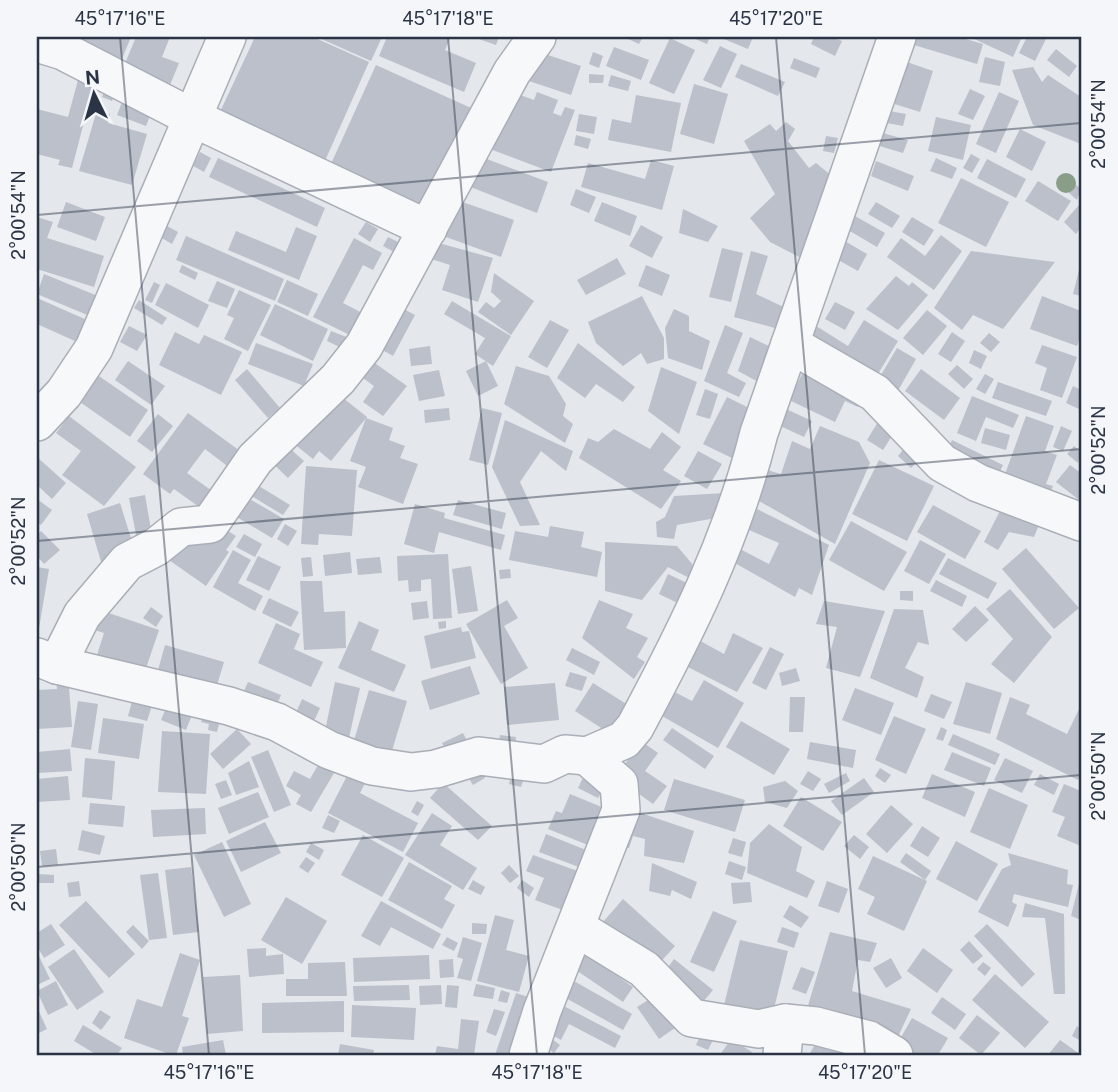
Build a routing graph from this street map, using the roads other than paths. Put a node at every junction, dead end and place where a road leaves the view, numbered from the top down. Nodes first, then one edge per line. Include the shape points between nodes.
1 (227, 37) edge
2 (537, 37) edge
3 (897, 37) edge
4 (37, 43) edge
5 (191, 117) junction
6 (428, 229) junction
7 (790, 344) junction
8 (37, 422) edge
9 (1081, 522) edge
10 (47, 661) edge
11 (587, 756) junction
12 (577, 928) junction
13 (783, 1039) edge
14 (527, 1055) edge
15 (894, 1055) edge

1 - 5 street
2 - 6 street via 512,72
3 - 7 street
4 - 5 street via 63,51
5 - 6 street
5 - 8 street via 94,348 64,393
6 - 10 street via 364,346 338,379 255,459 210,524 181,527 127,562
7 - 9 street via 875,393 942,463 978,483
7 - 11 street via 746,484 701,603 635,727 624,740
10 - 11 street via 229,706 277,722 329,750 372,766 411,772 479,757 544,764 565,754
11 - 12 street via 619,784 621,810
12 - 13 street via 644,969 692,1018 759,1029
12 - 14 street
13 - 15 street via 869,1040

